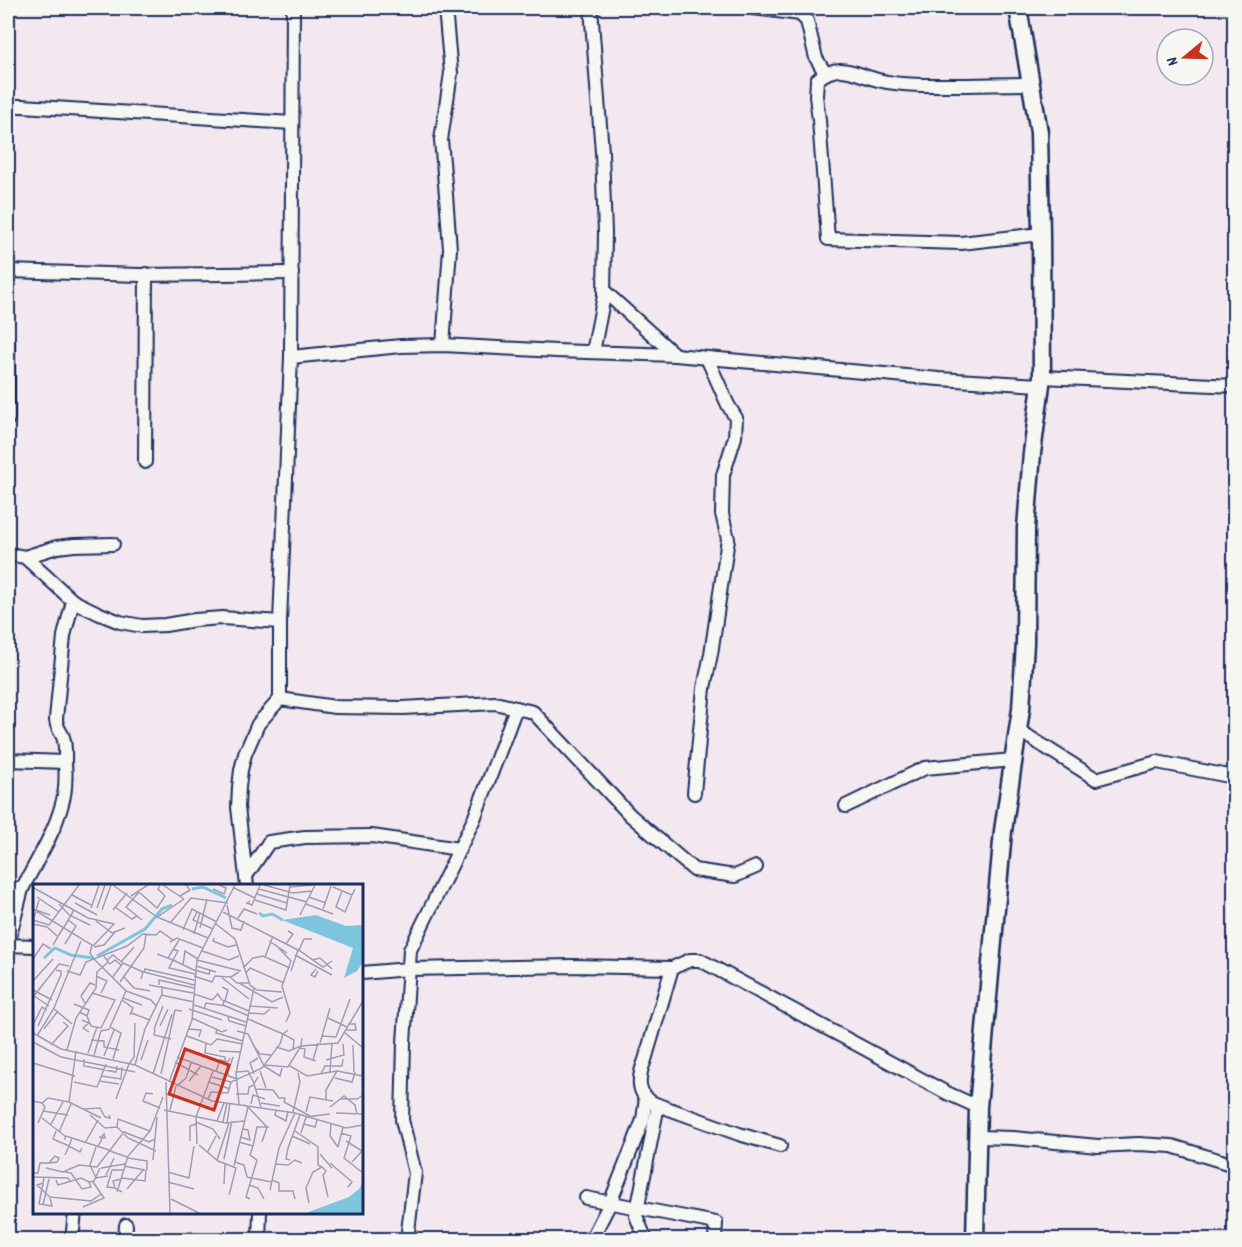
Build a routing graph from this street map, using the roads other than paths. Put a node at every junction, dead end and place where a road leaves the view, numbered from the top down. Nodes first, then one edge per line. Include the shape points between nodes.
1 (293, 8) edge
2 (445, 8) edge
3 (591, 8) edge
4 (753, 8) edge
5 (1018, 8) edge
6 (825, 73) junction
7 (1031, 84) junction
8 (8, 106) edge
9 (292, 123) junction
10 (1041, 234) junction
11 (8, 271) edge
12 (292, 273) junction
13 (146, 274) junction
14 (604, 291) junction
15 (8, 343) edge
16 (442, 345) junction
17 (593, 352) junction
18 (675, 355) junction
19 (291, 357) junction
20 (707, 358) junction
21 (1041, 381) junction
22 (1234, 386) edge
23 (8, 419) edge
24 (145, 462) dead end
25 (112, 544) dead end
26 (8, 554) edge
27 (25, 557) junction
28 (73, 600) junction
29 (280, 622) junction
30 (280, 699) junction
31 (516, 708) junction
32 (1018, 730) junction
33 (8, 760) edge
34 (1013, 760) junction
35 (65, 762) junction
36 (1234, 777) edge
37 (694, 793) dead end
38 (846, 806) dead end
39 (459, 849) junction
40 (756, 867) dead end
41 (246, 881) edge
42 (8, 888) edge
43 (22, 889) junction
44 (8, 944) edge
45 (33, 946) edge
46 (672, 968) junction
47 (408, 969) junction
48 (363, 973) edge
49 (646, 1097) junction
50 (658, 1105) junction
51 (978, 1107) junction
52 (977, 1137) junction
53 (780, 1146) dead end
54 (1234, 1165) edge
55 (586, 1198) dead end
56 (610, 1203) junction
57 (638, 1208) junction
58 (75, 1214) edge
59 (260, 1214) edge
60 (126, 1225) dead end
61 (72, 1239) edge
62 (125, 1239) edge
63 (260, 1239) edge
64 (407, 1239) edge
65 (591, 1239) edge
66 (646, 1239) edge
67 (714, 1239) edge
68 (975, 1239) edge

1 - 9 street
2 - 16 street via 451,73 441,140 450,249
3 - 14 street via 602,152
4 - 6 street via 800,14 807,21 816,58
5 - 7 street
6 - 7 street via 847,70 880,81 918,86
6 - 10 street via 817,80 816,96 828,238 961,243
7 - 10 street via 1039,132
8 - 9 street
9 - 12 street
10 - 21 street
11 - 13 street
12 - 13 street
12 - 19 street
13 - 24 street
14 - 17 street
14 - 18 street
15 - 23 street
16 - 17 street
16 - 19 street
17 - 18 street
18 - 20 street
19 - 29 street
20 - 21 street via 939,379
20 - 37 street via 736,418 735,437 723,475 722,514 728,539 704,688
21 - 22 street
21 - 32 street via 1026,528 1025,643
25 - 27 street via 74,544
26 - 27 street
27 - 28 street
28 - 29 street via 100,614 142,626 222,618
28 - 35 street via 64,636 56,719 63,737
29 - 30 street
30 - 31 street via 335,707 495,703
30 - 41 street via 258,724 241,770 238,807
31 - 39 street
31 - 40 street via 533,712 630,815 694,870 735,876
32 - 34 street
32 - 36 street via 1096,779 1157,762
33 - 35 street
34 - 38 street via 925,768
34 - 51 street
35 - 43 street via 63,802
39 - 41 street via 372,836 269,842
39 - 47 street via 410,950
42 - 43 street
43 - 44 street
44 - 45 street
46 - 47 street
46 - 49 street via 640,1072 639,1086
46 - 51 street via 700,960
47 - 48 street
47 - 64 street via 402,1120 415,1173
49 - 50 street
49 - 56 street via 642,1120
50 - 53 street
50 - 57 street
51 - 52 street
52 - 54 street via 1098,1146 1172,1146
52 - 68 street
55 - 56 street
56 - 57 street
56 - 65 street
57 - 66 street via 636,1216
57 - 67 street via 716,1223
58 - 61 street
59 - 63 street
60 - 62 street

